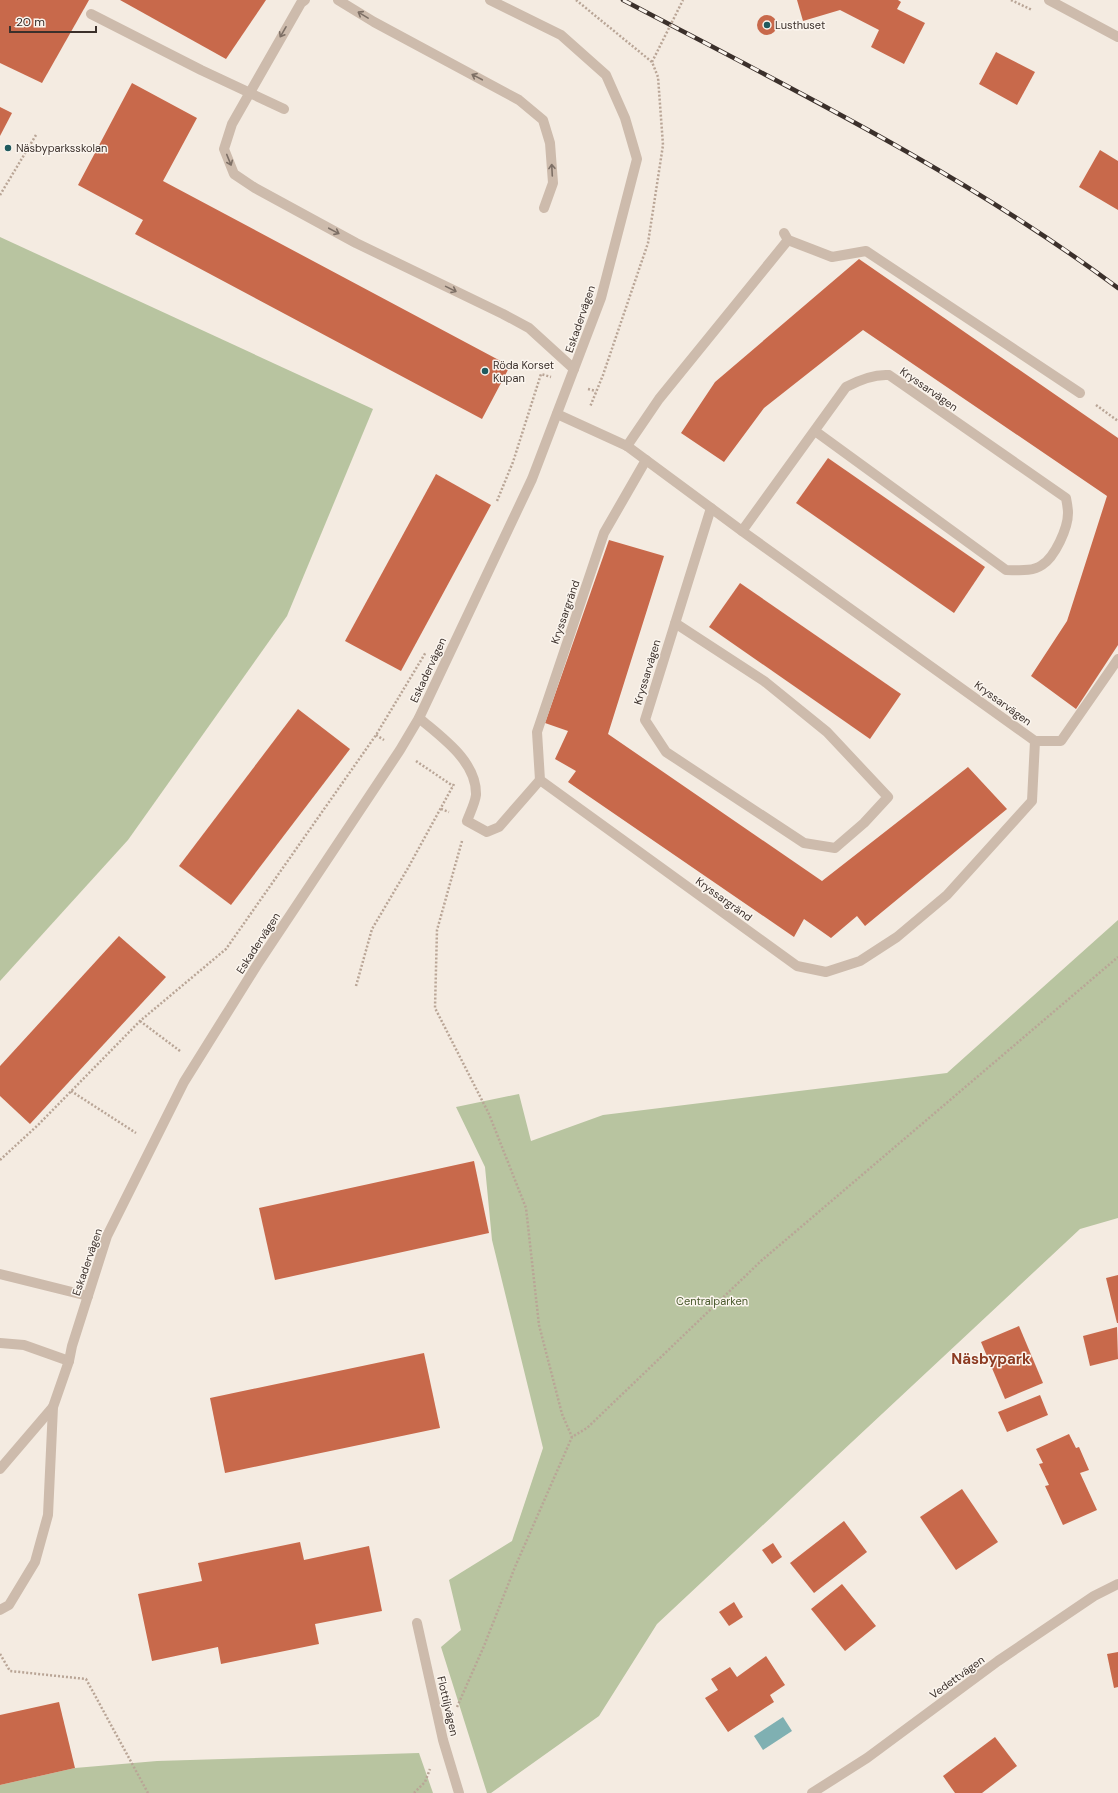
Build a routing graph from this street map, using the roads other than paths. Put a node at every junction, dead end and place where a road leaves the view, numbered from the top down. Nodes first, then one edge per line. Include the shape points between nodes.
1 (305, 0) edge
2 (338, 0) edge
3 (490, 0) edge
4 (1049, 0) edge
5 (91, 14) dead end
6 (1118, 37) edge
7 (249, 93) junction
8 (284, 109) dead end
9 (544, 208) dead end
10 (574, 369) junction
11 (1080, 393) road end
12 (557, 414) junction
13 (815, 431) junction
14 (627, 446) junction
15 (646, 460) junction
16 (711, 508) junction
17 (742, 531) junction
18 (675, 623) junction
19 (1118, 659) edge
20 (418, 718) junction
21 (1035, 741) junction
22 (540, 780) junction
23 (797, 966) joint
24 (0, 1274) edge
25 (88, 1296) junction
26 (0, 1343) edge
27 (69, 1361) junction
28 (53, 1407) junction
29 (0, 1469) edge
30 (1118, 1584) edge
31 (0, 1610) edge
32 (417, 1623) dead end
33 (459, 1793) edge
34 (812, 1793) edge

1 -> 7 street via 301,2
9 -> 2 street via 553,183 550,143 543,120 519,100
3 - 10 street, Eskadervägen via 561,35 606,75 625,118 637,159 601,298
4 - 6 street
5 - 7 street
7 - 8 street
7 -> 10 street via 232,124 224,149 234,174 356,243 529,328
10 - 12 street, Eskadervägen
11 - 14 street via 866,250 832,257 786,237 659,399
12 - 14 street, Kryssarvägen
12 - 20 street, Eskadervägen via 532,479
13 - 13 street, Kryssarvägen via 846,387 879,375 889,375 1066,498 1066,528 1050,557 1042,565 1027,570 1006,570
13 - 17 street, Kryssarvägen
14 - 15 street, Kryssarvägen
15 - 16 street, Kryssarvägen
15 - 22 street, Kryssargränd via 604,533 537,732
16 - 17 street, Kryssarvägen
16 - 18 street, Kryssarvägen
17 - 21 street, Kryssarvägen
18 - 18 street, Kryssarvägen via 645,720 666,752 804,843 835,848 864,823 888,797 828,732 764,681
19 - 21 street via 1061,741
20 - 22 street via 454,748 475,778 476,796 467,821 487,832 499,827
20 - 25 street, Eskadervägen via 400,750 257,965 184,1082 107,1236
21 - 23 street, Kryssarvägen via 1032,801 947,894 897,937 860,961 826,972
22 - 23 street, Kryssargränd
24 - 25 street
25 - 27 street, Eskadervägen
26 - 27 street via 24,1346
27 - 28 street, Eskadervägen
28 - 29 street, Eskadervägen
28 - 31 street, Eskadervägen via 48,1515 36,1562 9,1606
30 - 34 street, Vedettvägen via 1094,1596 1004,1657 867,1758
32 - 33 street, Flottiljvägen via 443,1740

